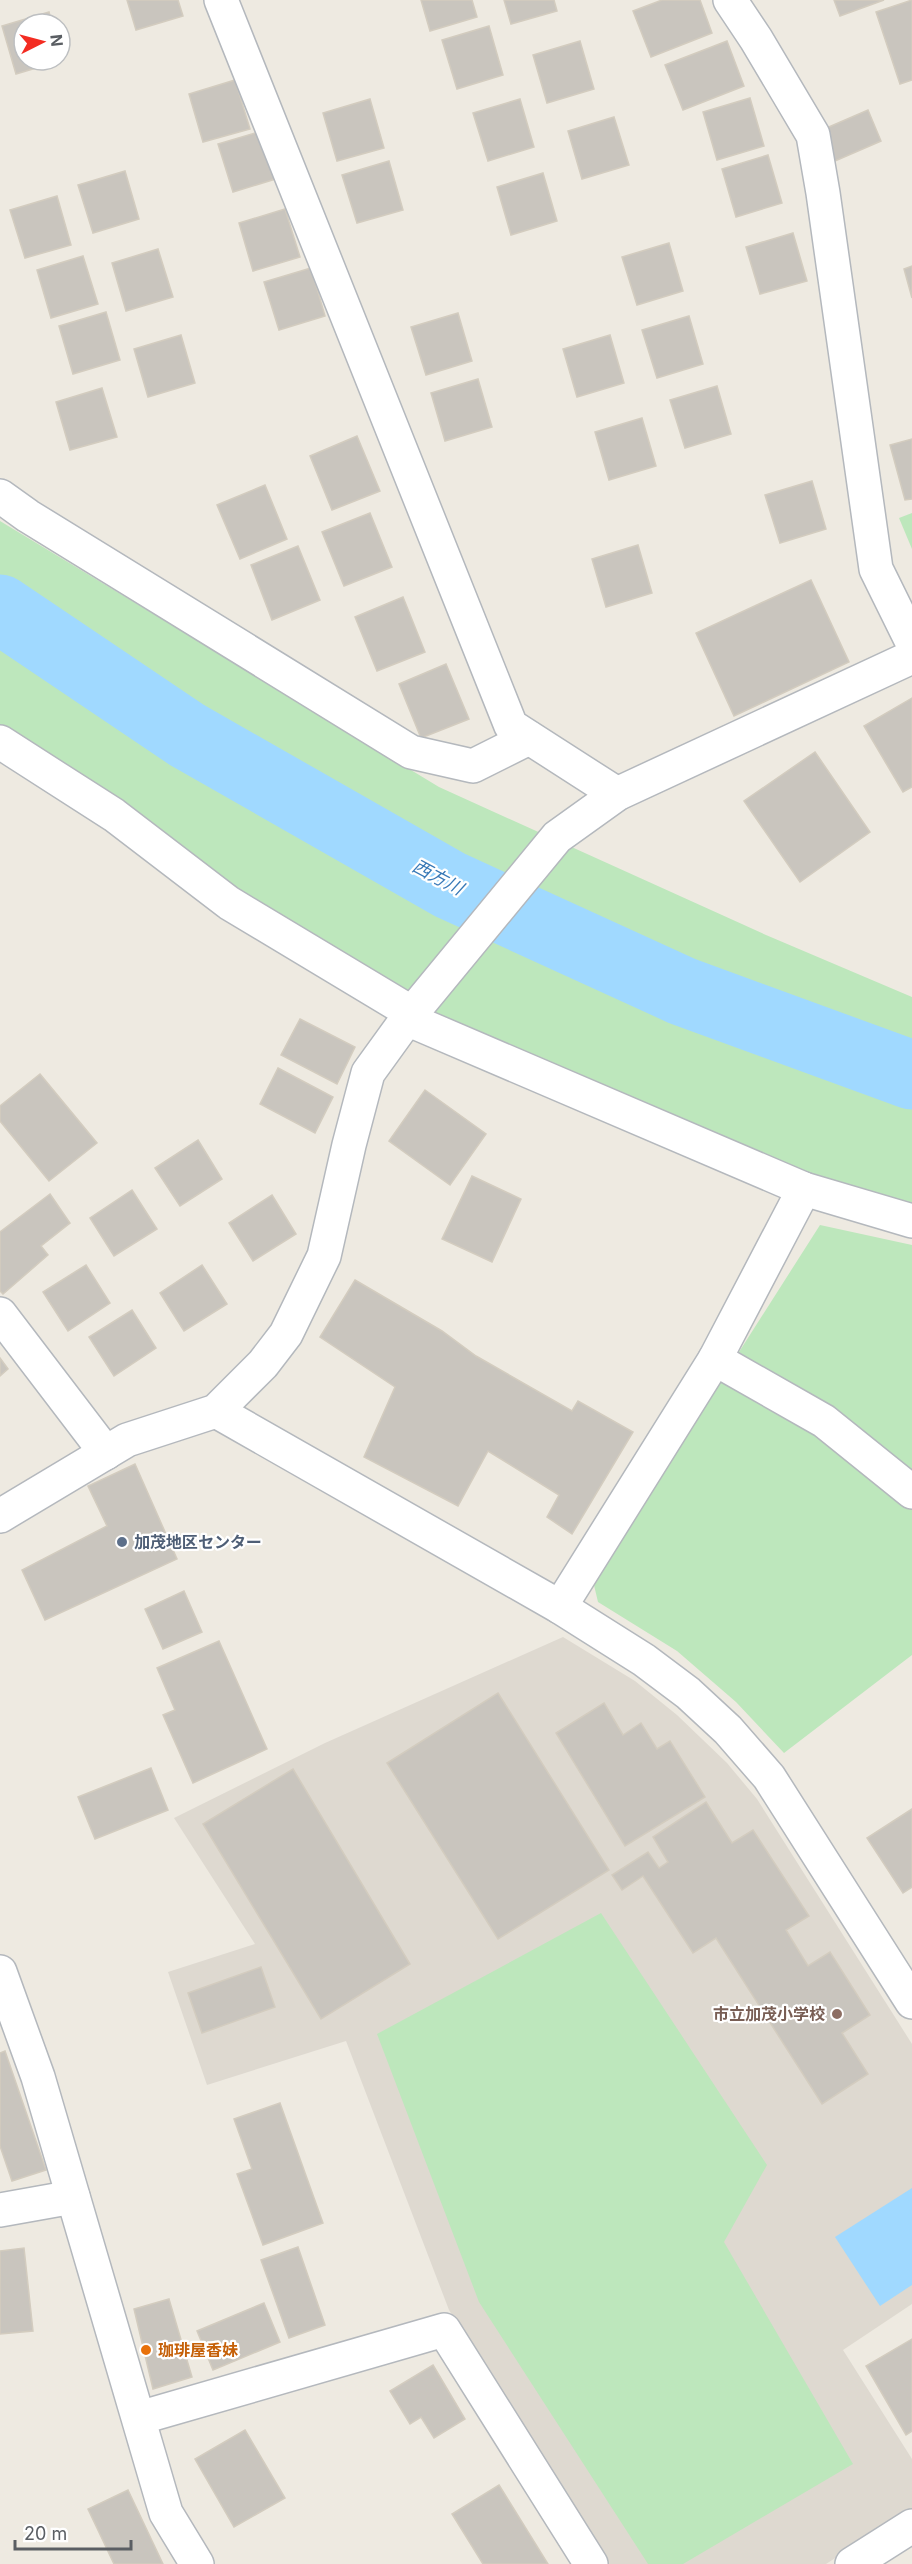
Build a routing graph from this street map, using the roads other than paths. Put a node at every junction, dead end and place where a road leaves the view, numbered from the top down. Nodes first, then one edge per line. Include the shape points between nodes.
1 (221, 0) edge
2 (730, 0) edge
3 (0, 496) edge
4 (912, 642) edge
5 (912, 657) edge
6 (529, 738) junction
7 (0, 742) edge
8 (617, 794) junction
9 (410, 1016) junction
10 (804, 1189) junction
11 (912, 1221) edge
12 (0, 1314) edge
13 (715, 1359) junction
14 (216, 1411) junction
15 (106, 1453) junction
16 (912, 1492) edge
17 (0, 1516) edge
18 (560, 1607) junction
19 (0, 1972) edge
20 (912, 2002) edge
21 (73, 2197) junction
22 (0, 2210) edge
23 (139, 2418) junction
24 (912, 2526) edge
25 (197, 2564) edge
26 (591, 2564) edge
27 (852, 2564) edge

1 - 6 street via 511,726
2 - 4 street via 813,135 876,569
3 - 6 street via 411,752 473,766
5 - 8 street
6 - 8 street
7 - 9 street via 114,815 229,903
8 - 9 street via 557,837
9 - 10 street
9 - 14 street via 368,1072 324,1256 286,1334 263,1364
10 - 11 street
10 - 13 street
12 - 15 street
13 - 16 street via 824,1421
13 - 18 street
14 - 15 street via 127,1440
14 - 18 street
15 - 17 street
18 - 20 street via 644,1660 728,1730 769,1777
19 - 21 street via 38,2077
21 - 22 street
21 - 23 street
23 - 25 street via 166,2513
23 - 26 street via 444,2330
24 - 27 street

